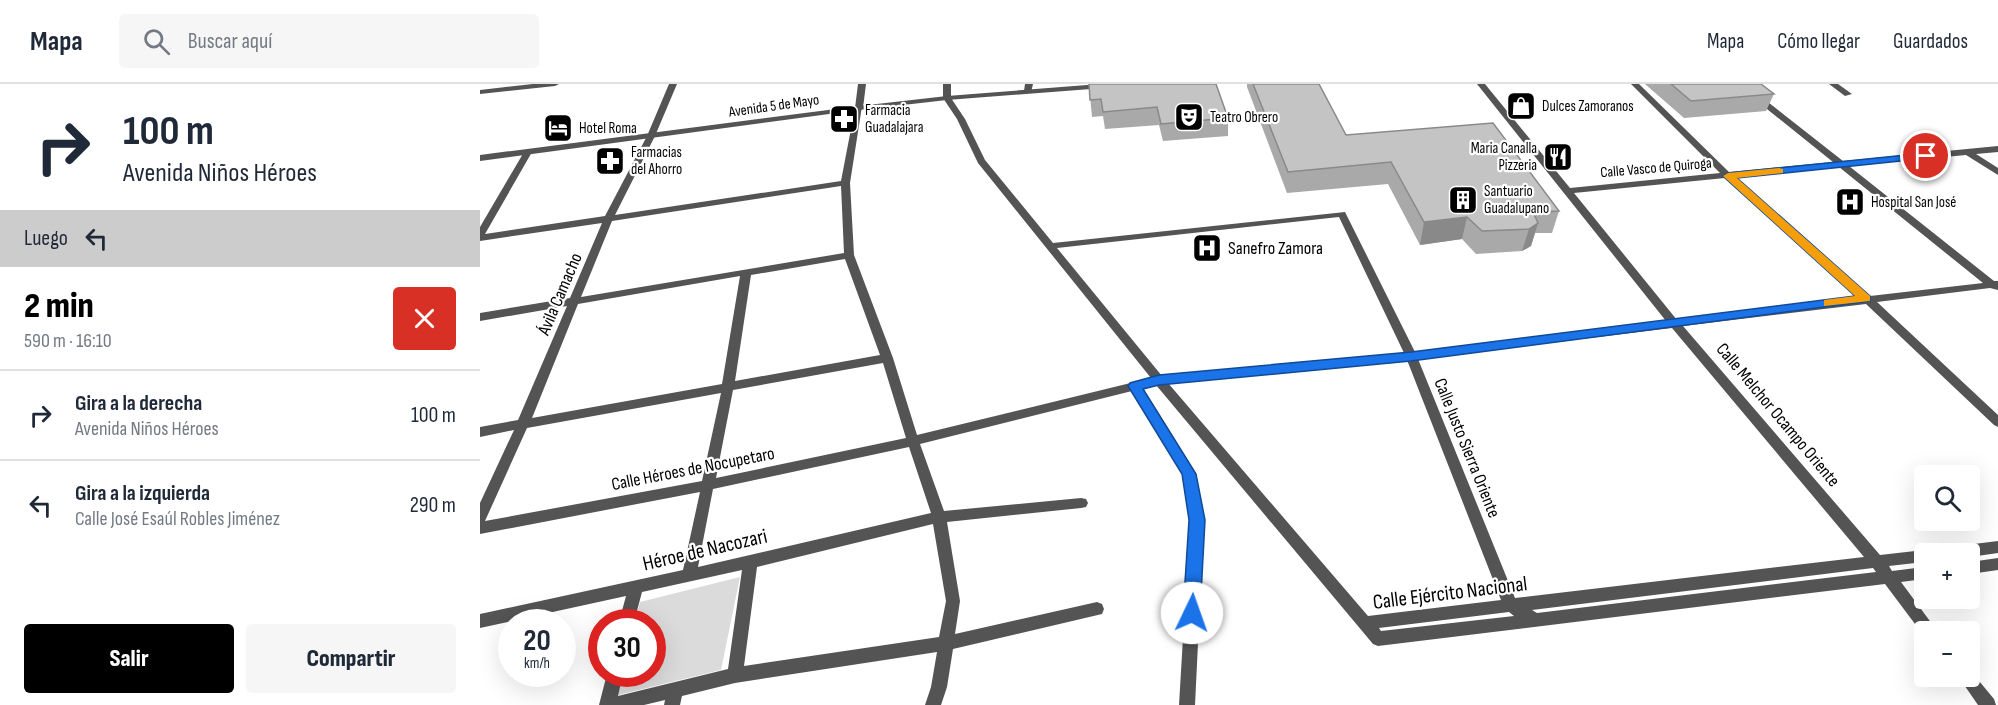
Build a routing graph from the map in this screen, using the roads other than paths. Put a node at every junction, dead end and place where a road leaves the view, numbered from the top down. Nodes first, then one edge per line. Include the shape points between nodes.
1 (555, 84) edge
2 (673, 84) edge
3 (861, 84) edge
4 (947, 84) edge
5 (1481, 84) edge
6 (1635, 84) edge
7 (1740, 84) edge
8 (1833, 84) edge
9 (1109, 86) edge
10 (1029, 88) edge
11 (480, 92) edge
12 (1848, 94) dead end
13 (946, 98) junction
14 (859, 108) junction
15 (651, 136) junction
16 (1998, 149) edge
17 (528, 152) junction
18 (1968, 152) junction
19 (480, 158) edge
20 (1840, 165) junction
21 (1998, 172) edge
22 (1728, 176) junction
23 (845, 183) junction
24 (1566, 191) junction
25 (608, 219) junction
26 (480, 237) edge
27 (1051, 246) junction
28 (849, 255) junction
29 (746, 272) junction
30 (1996, 286) edge
31 (1866, 298) junction
32 (575, 300) junction
33 (480, 316) edge
34 (1674, 323) junction
35 (1411, 356) junction
36 (887, 358) junction
37 (1159, 380) junction
38 (728, 386) junction
39 (1135, 386) junction
40 (1998, 422) edge
41 (523, 424) junction
42 (480, 432) edge
43 (913, 441) junction
44 (707, 485) junction
45 (1081, 502) dead end
46 (939, 517) junction
47 (480, 518) edge
48 (480, 528) edge
49 (1998, 547) edge
50 (1980, 549) edge
51 (1914, 557) edge
52 (1876, 561) junction
53 (750, 562) junction
54 (1998, 564) edge
55 (1980, 567) edge
56 (1914, 574) edge
57 (689, 575) junction
58 (1889, 578) junction
59 (636, 586) junction
60 (1511, 606) junction
61 (630, 609) edge
62 (1097, 609) dead end
63 (1536, 620) junction
64 (480, 621) edge
65 (1922, 621) edge
66 (1365, 623) junction
67 (946, 643) junction
68 (735, 675) junction
69 (612, 687) edge
70 (1974, 687) edge
71 (674, 697) edge
72 (607, 705) edge
73 (612, 705) edge
74 (933, 705) edge
75 (1187, 705) edge
76 (1988, 705) edge

1 - 11 street
2 - 15 street, Ávila Camacho
3 - 14 street
4 - 13 street
5 - 24 street, Calle Melchor Ocampo Oriente
6 - 22 street
7 - 20 street
8 - 12 street
9 - 10 street, Avenida 5 de Mayo
10 - 13 street, Avenida 5 de Mayo
13 - 14 street, Avenida 5 de Mayo
13 - 27 street via 981,160
14 - 15 street, Avenida 5 de Mayo
14 - 23 street
15 - 17 street, Avenida 5 de Mayo
15 - 25 street, Ávila Camacho
16 - 18 street, Calle Vasco de Quiroga
17 - 19 street, Avenida 5 de Mayo
17 - 26 street
18 - 20 street, Calle Vasco de Quiroga
18 - 21 street
20 - 22 street, Calle Vasco de Quiroga
20 - 30 street
22 - 24 street, Calle Vasco de Quiroga
22 - 31 street
23 - 25 street
23 - 28 street
24 - 34 street, Calle Melchor Ocampo Oriente
25 - 26 street
25 - 32 street, Ávila Camacho
27 - 35 street, Calle Justo Sierra Oriente via 1342,214
27 - 37 street
28 - 29 street
28 - 36 street
29 - 32 street
29 - 38 street
30 - 31 street, Calle Héroes de Nocupetaro
31 - 34 street, Calle Héroes de Nocupetaro
31 - 40 street
32 - 33 street
32 - 41 street, Ávila Camacho
34 - 35 street, Calle Héroes de Nocupetaro
34 - 52 street, Calle Melchor Ocampo Oriente
35 - 37 street, Calle Héroes de Nocupetaro
35 - 60 street, Calle Justo Sierra Oriente
36 - 38 street
36 - 43 street
37 - 39 street, Calle Héroes de Nocupetaro
37 - 66 street
38 - 41 street
38 - 44 street
39 - 43 street, Calle Héroes de Nocupetaro
39 - 75 street via 1189,474 1197,520
41 - 42 street
41 - 47 street, Ávila Camacho
43 - 44 street, Calle Héroes de Nocupetaro
43 - 46 street
44 - 48 street, Calle Héroes de Nocupetaro
44 - 57 street
45 - 46 street, Héroe de Nacozari
46 - 53 street, Héroe de Nacozari
46 - 67 street via 952,601
49 - 50 street
51 - 52 street, Calle Ejército Nacional
52 - 58 street, Calle Melchor Ocampo Oriente
52 - 60 street, Calle Ejército Nacional
53 - 57 street, Héroe de Nacozari
53 - 68 street
54 - 55 street
56 - 58 street, Calle Ejército Nacional
57 - 59 street, Héroe de Nacozari
58 - 63 street, Calle Ejército Nacional
58 - 65 street, Calle Melchor Ocampo Oriente
59 - 61 street
59 - 64 street, Héroe de Nacozari
60 - 63 street
60 - 66 street, Calle Ejército Nacional
62 - 67 street
63 - 66 street, Calle Ejército Nacional via 1378,639
67 - 68 street
67 - 74 street
68 - 71 street
69 - 72 street
70 - 76 street
71 - 73 street

